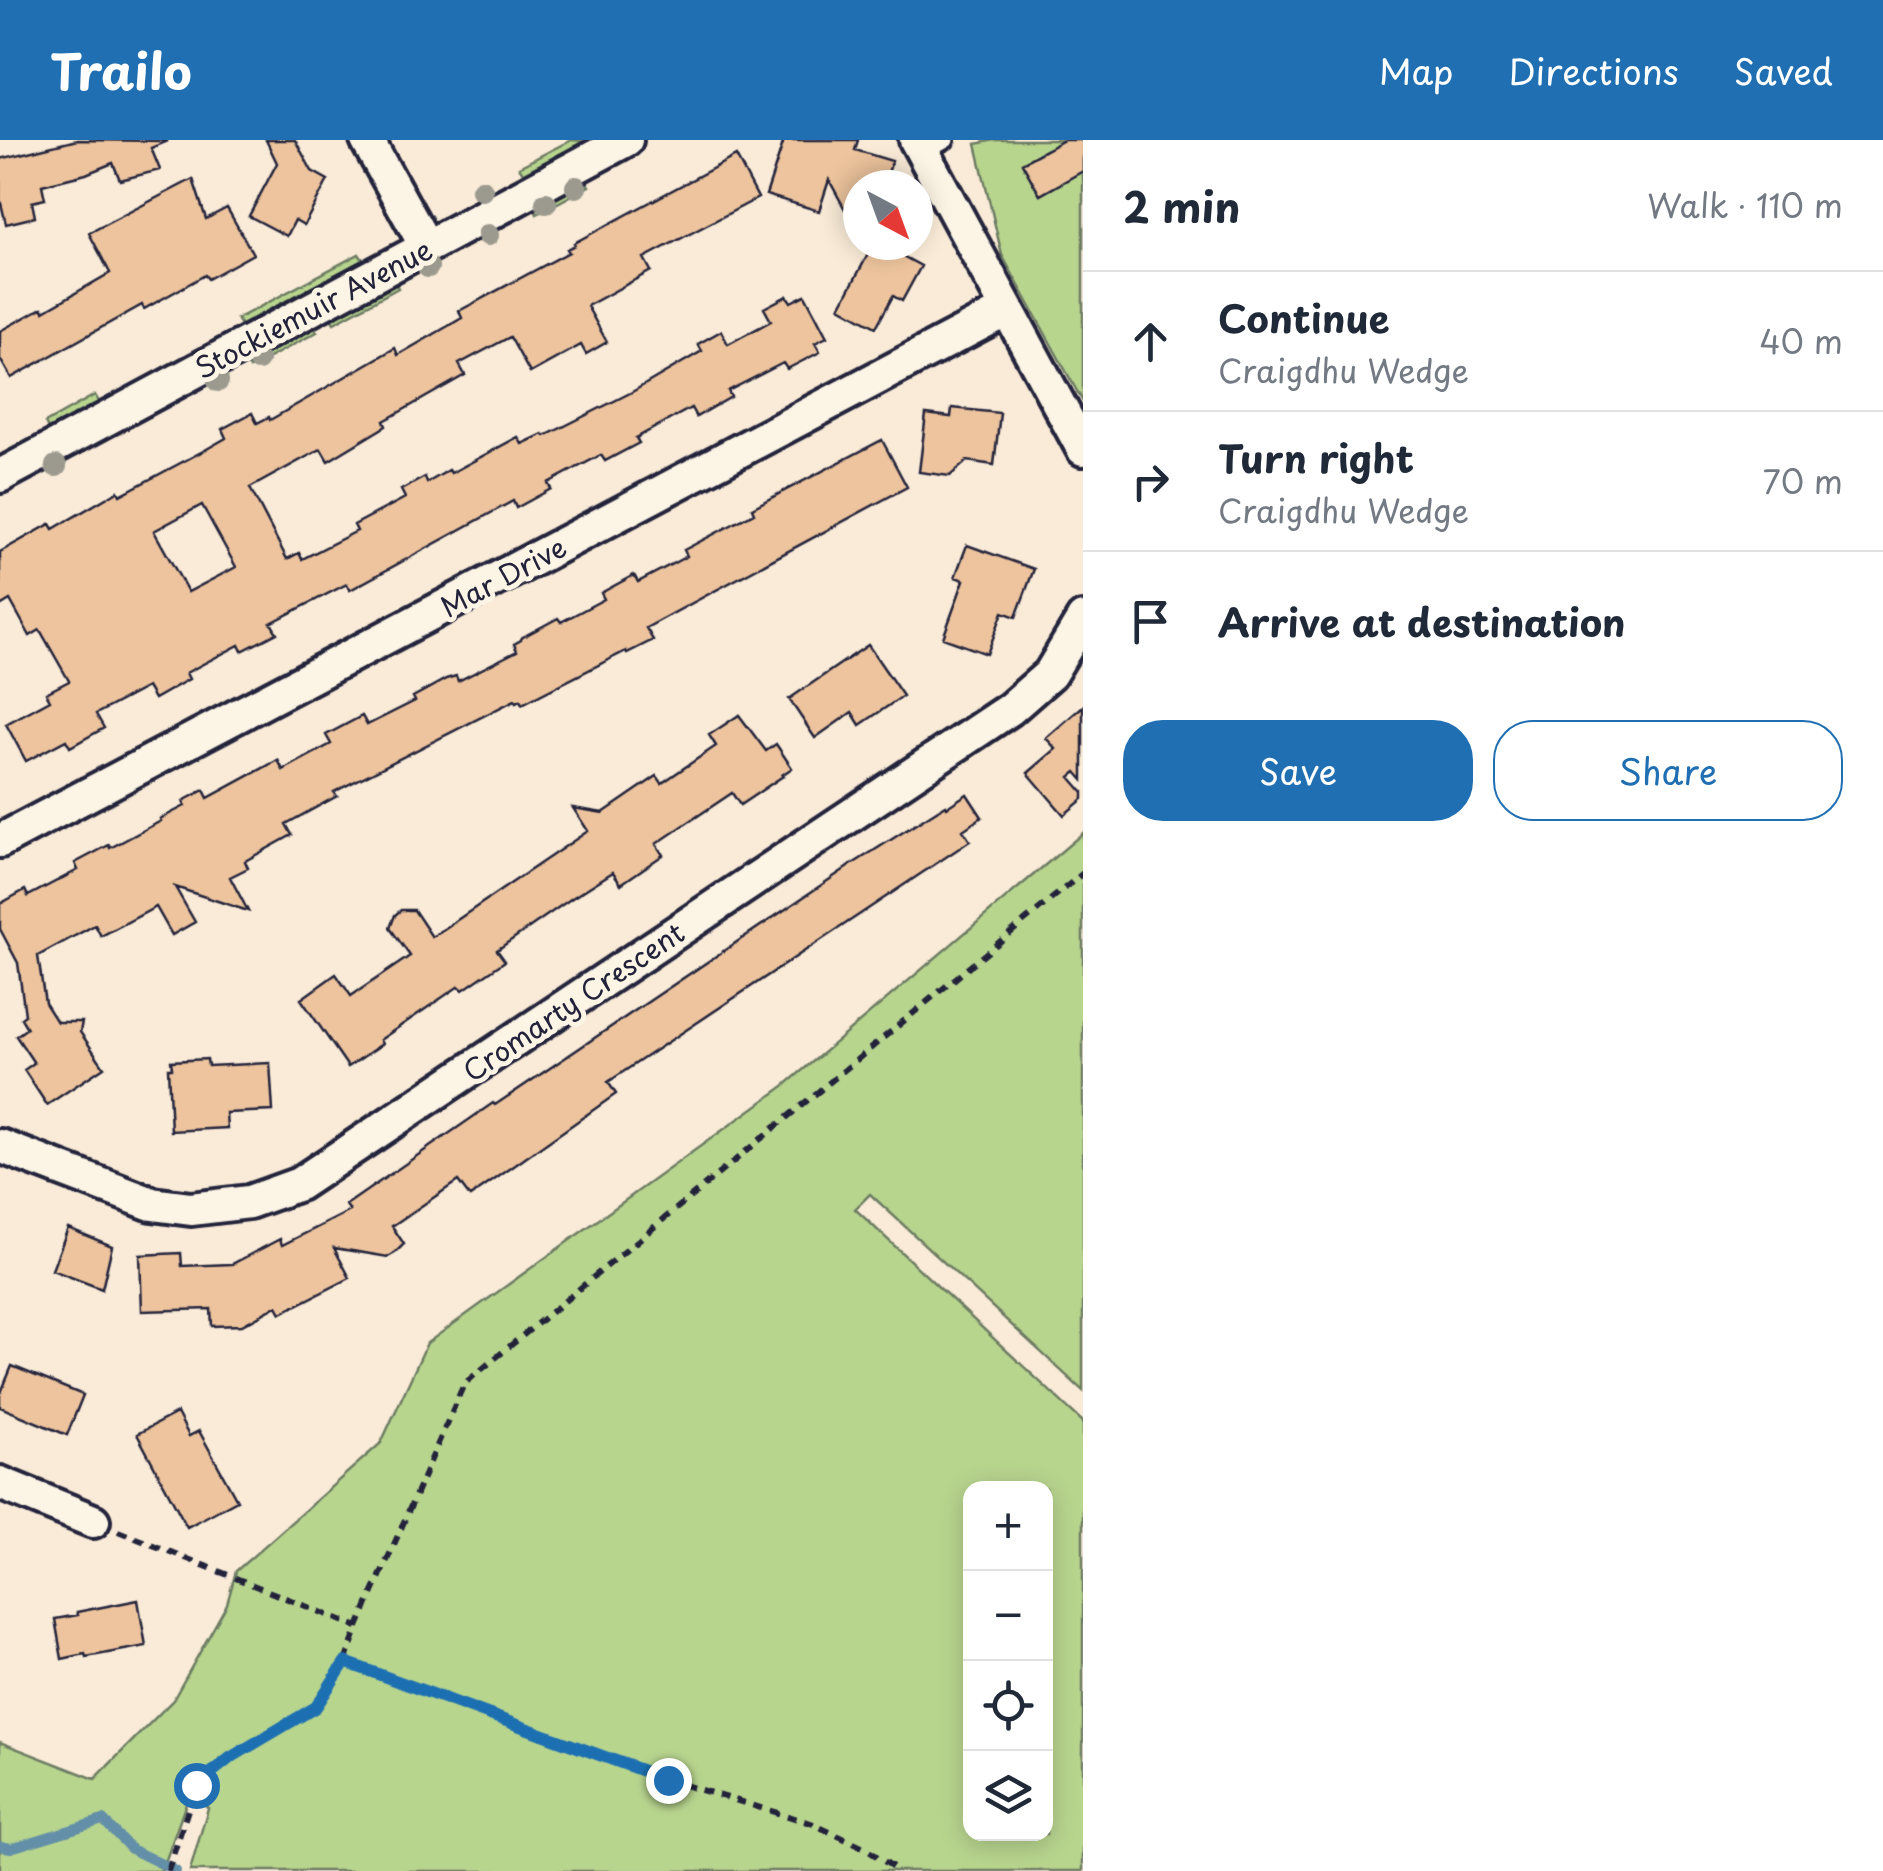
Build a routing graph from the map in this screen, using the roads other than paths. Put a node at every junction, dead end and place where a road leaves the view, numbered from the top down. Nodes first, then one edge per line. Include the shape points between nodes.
1 (366, 140) edge
2 (626, 140) edge
3 (928, 144) edge
4 (426, 246) junction
5 (1006, 310) junction
6 (1083, 449) edge
7 (0, 476) edge
8 (1083, 619) edge
9 (0, 842) edge
10 (0, 1146) edge
11 (0, 1484) edge
12 (99, 1523) road end

1 - 4 street
2 - 4 street, Stockiemuir Avenue
3 - 5 street
4 - 7 street, Stockiemuir Avenue
5 - 6 street
5 - 9 street, Mar Drive
8 - 10 street, Cromarty Crescent via 1050,674 1010,709 300,1184 249,1202 190,1209 152,1204
11 - 12 street

